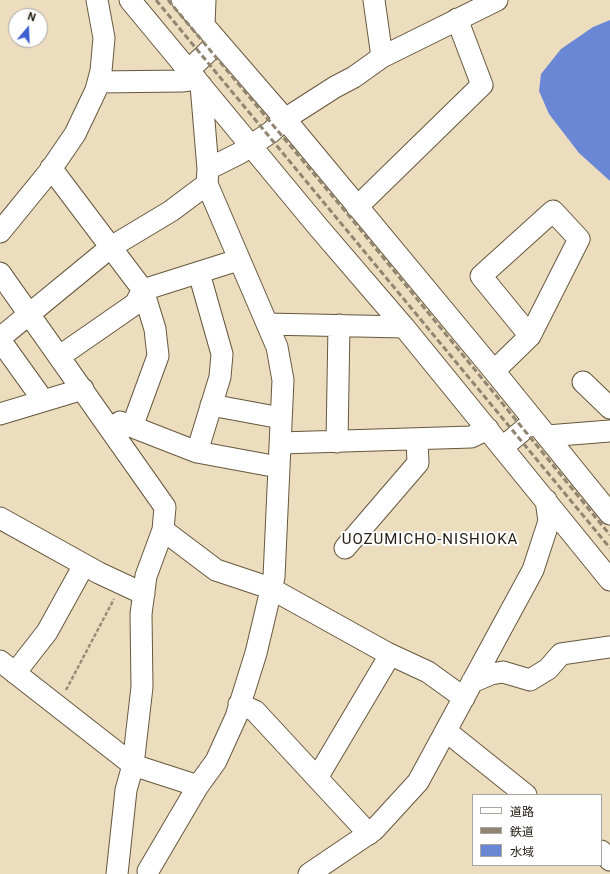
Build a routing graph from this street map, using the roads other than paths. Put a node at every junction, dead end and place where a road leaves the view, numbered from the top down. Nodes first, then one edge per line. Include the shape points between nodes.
1 (97, 0) edge
2 (130, 0) edge
3 (182, 0) edge
4 (205, 0) edge
5 (374, 0) edge
6 (497, 0) edge
7 (457, 19) junction
8 (204, 25) junction
9 (218, 42) junction
10 (382, 57) junction
11 (195, 78) junction
12 (98, 82) junction
13 (285, 120) junction
14 (251, 145) junction
15 (52, 168) junction
16 (207, 176) junction
17 (357, 207) junction
18 (0, 232) edge
19 (111, 247) junction
20 (238, 260) junction
21 (0, 273) edge
22 (199, 273) junction
23 (143, 290) junction
24 (30, 313) junction
25 (267, 324) junction
26 (339, 325) junction
27 (404, 326) junction
28 (530, 336) junction
29 (0, 339) edge
30 (60, 356) junction
31 (494, 371) junction
32 (583, 382) dead end
33 (83, 389) junction
34 (43, 400) junction
35 (211, 405) junction
36 (610, 408) edge
37 (100, 413) junction
38 (0, 414) edge
39 (281, 418) junction
40 (132, 427) junction
41 (488, 429) junction
42 (540, 429) junction
43 (610, 431) edge
44 (417, 440) junction
45 (337, 442) junction
46 (281, 443) junction
47 (503, 447) junction
48 (197, 452) junction
49 (278, 467) junction
50 (546, 500) junction
51 (610, 514) edge
52 (0, 518) edge
53 (163, 530) junction
54 (345, 548) dead end
55 (84, 565) junction
56 (610, 580) edge
57 (270, 588) junction
58 (144, 594) junction
59 (610, 647) edge
60 (390, 655) junction
61 (8, 667) edge
62 (468, 690) junction
63 (240, 704) junction
64 (446, 731) junction
65 (134, 765) junction
66 (317, 778) junction
67 (198, 786) junction
68 (525, 794) edge
69 (369, 834) junction
70 (602, 852) edge
71 (610, 860) edge
72 (118, 869) edge
73 (152, 872) edge
74 (309, 874) edge

1 - 12 street via 104,38
2 - 11 street
3 - 8 street
4 - 8 street
5 - 10 street
6 - 7 street
7 - 10 street
7 - 17 street via 482,85
8 - 9 street
9 - 11 street
9 - 13 street
10 - 13 street
11 - 12 street via 182,81
11 - 14 street
11 - 16 street
12 - 15 street via 75,134
13 - 14 street
13 - 17 street
14 - 16 street
14 - 27 street
15 - 18 street
15 - 19 street
16 - 19 street via 171,211
16 - 20 street
17 - 31 street
19 - 23 street
19 - 24 street
20 - 22 street
20 - 25 street
21 - 24 street
22 - 23 street
22 - 35 street via 222,354 222,368
23 - 30 street via 135,304
23 - 40 street via 155,329 158,356
24 - 29 street
24 - 30 street
25 - 26 street
25 - 39 street via 277,347 283,380
26 - 27 street
26 - 45 street
27 - 41 street
28 - 28 street via 579,239 553,211 481,276
28 - 31 street
29 - 34 street
30 - 33 street
31 - 42 street
32 - 36 street
33 - 34 street
33 - 37 street
34 - 38 street
35 - 39 street
35 - 48 street
37 - 40 street
37 - 53 street via 165,507
39 - 46 street
40 - 48 street
41 - 44 street via 471,437
41 - 47 street
42 - 43 street
42 - 47 street
42 - 51 street
44 - 45 street
44 - 54 street via 418,462
45 - 46 street
46 - 49 street
47 - 50 street
48 - 49 street
49 - 57 street via 274,577
50 - 56 street
50 - 62 street via 549,521 533,570
52 - 55 street
53 - 57 street via 216,570
53 - 58 street via 146,576
55 - 58 street
55 - 61 street via 47,632
57 - 60 street
57 - 63 street via 256,653
58 - 65 street via 142,687
59 - 62 street via 561,654 548,669 530,680 503,672 491,674
60 - 62 street
60 - 66 street
61 - 65 street
62 - 64 street
63 - 66 street via 255,711
63 - 67 street via 216,761
64 - 68 street
64 - 69 street via 418,782
65 - 67 street
65 - 72 street via 126,790
66 - 69 street
67 - 73 street
69 - 74 street
70 - 71 street
72 - 73 street

